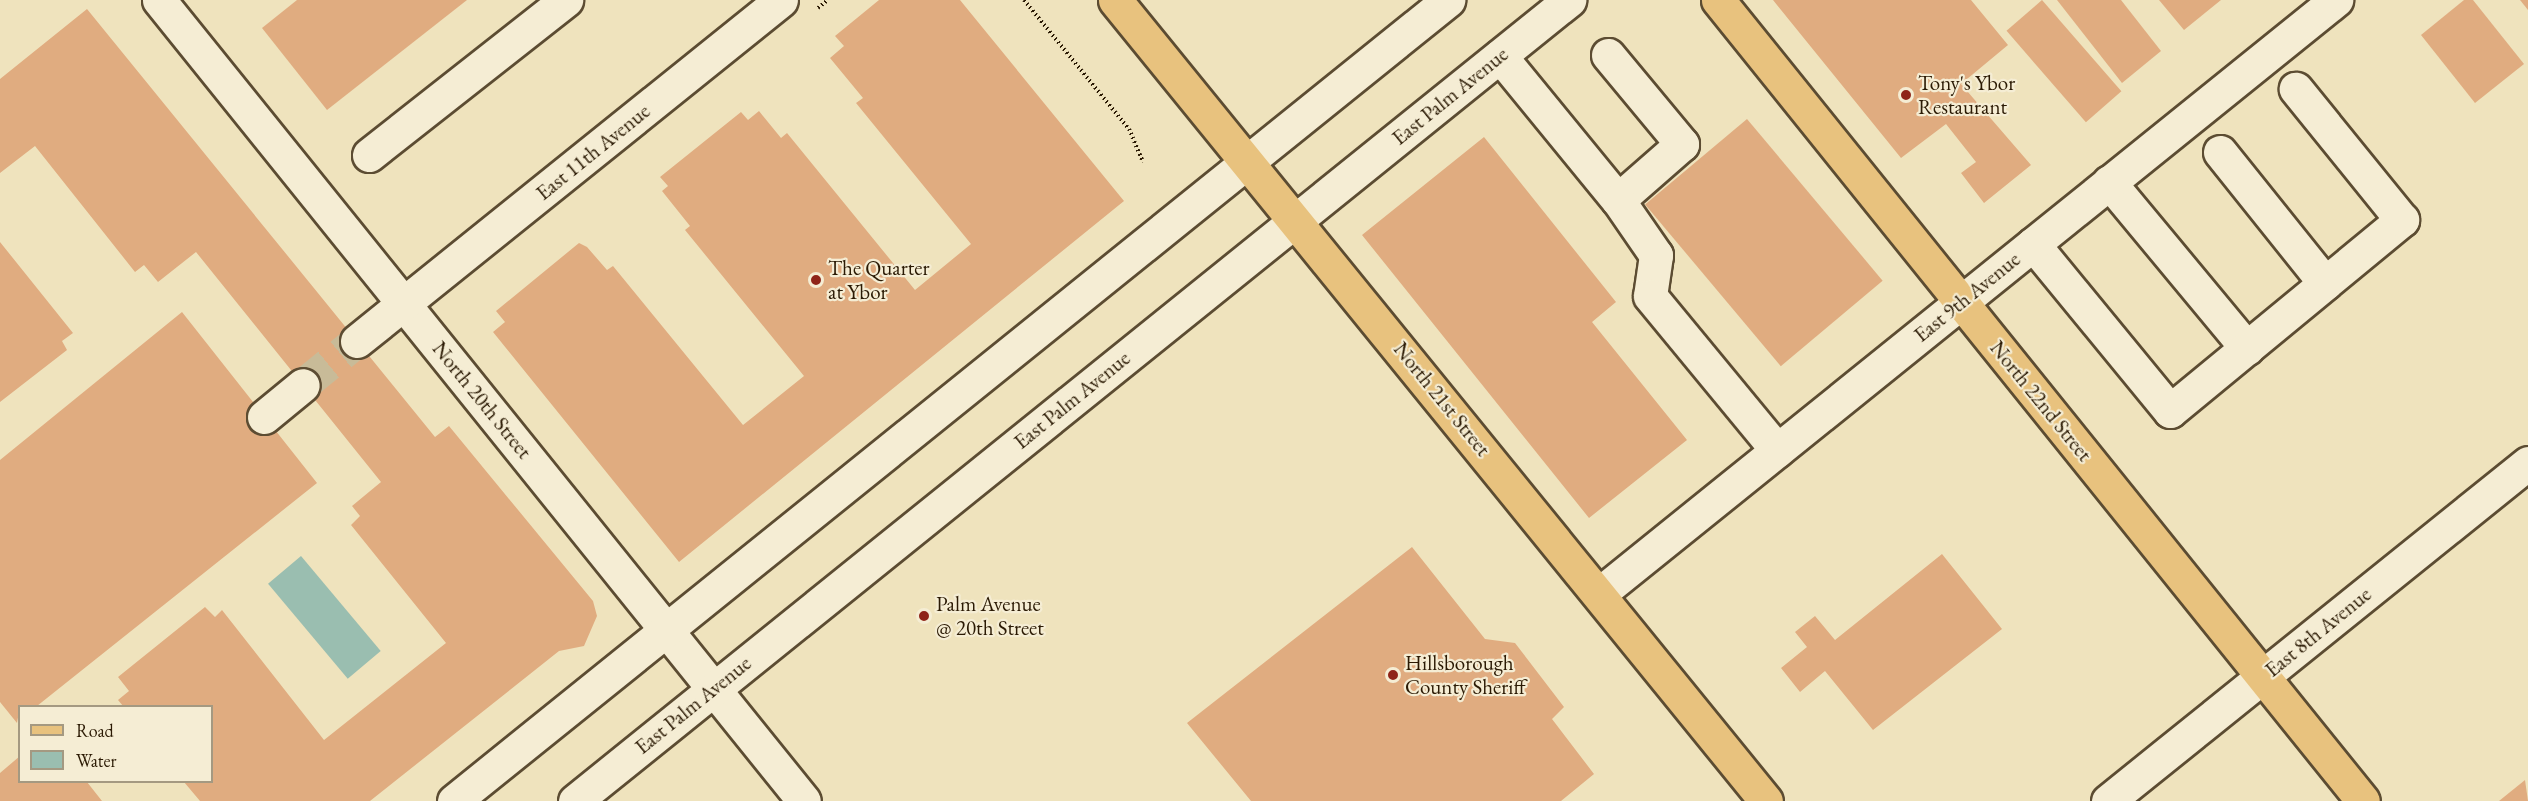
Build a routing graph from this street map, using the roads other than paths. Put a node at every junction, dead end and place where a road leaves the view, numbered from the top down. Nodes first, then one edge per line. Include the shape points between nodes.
1 (159, 0) edge
2 (566, 0) edge
3 (1115, 0) edge
4 (1448, 0) edge
5 (1569, 0) edge
6 (1718, 0) edge
7 (2336, 0) edge
8 (795, 7) edge
9 (1608, 55) dead end
10 (1500, 56) junction
11 (2296, 89) dead end
12 (2220, 152) dead end
13 (369, 155) dead end
14 (1249, 160) junction
15 (2109, 182) junction
16 (1618, 200) junction
17 (1297, 219) junction
18 (2033, 244) junction
19 (2325, 283) junction
20 (1961, 302) junction
21 (404, 304) junction
22 (357, 341) tunnel mouth
23 (2247, 348) junction
24 (303, 386) tunnel mouth
25 (264, 417) dead end
26 (1777, 450) junction
27 (2528, 463) edge
28 (1599, 594) junction
29 (666, 629) junction
30 (2263, 676) junction
31 (714, 689) junction
32 (454, 801) edge
33 (575, 801) edge
34 (804, 801) edge
35 (1766, 801) edge
36 (2108, 801) edge
37 (2363, 801) edge

1 - 21 street, North 20th Street
2 - 13 street
3 - 14 main road, North 21st Street
4 - 14 street
5 - 10 street, East Palm Avenue
6 - 20 main road, North 22nd Street
7 - 15 street, East 9th Avenue
8 - 21 street, East 11th Avenue
9 - 16 street via 1682,144
10 - 16 street
10 - 17 street, East Palm Avenue
11 - 19 street via 2402,220
12 - 19 street
14 - 17 main road, North 21st Street
14 - 29 street
15 - 18 street, East 9th Avenue
15 - 23 street
16 - 26 street via 1656,255 1650,296
17 - 28 main road, North 21st Street
17 - 31 street, East Palm Avenue
18 - 20 street, East 9th Avenue
18 - 23 street via 2170,411
19 - 23 street
20 - 26 street, East 9th Avenue
20 - 30 main road, North 22nd Street
21 - 22 street, East 11th Avenue
21 - 29 street, North 20th Street
24 - 25 street
26 - 28 street, East 9th Avenue
27 - 30 street, East 8th Avenue
28 - 35 main road, North 21st Street
29 - 31 street, North 20th Street
29 - 32 street
30 - 36 street, East 8th Avenue
30 - 37 main road, North 22nd Street
31 - 33 street, East Palm Avenue
31 - 34 street, North 20th Street

